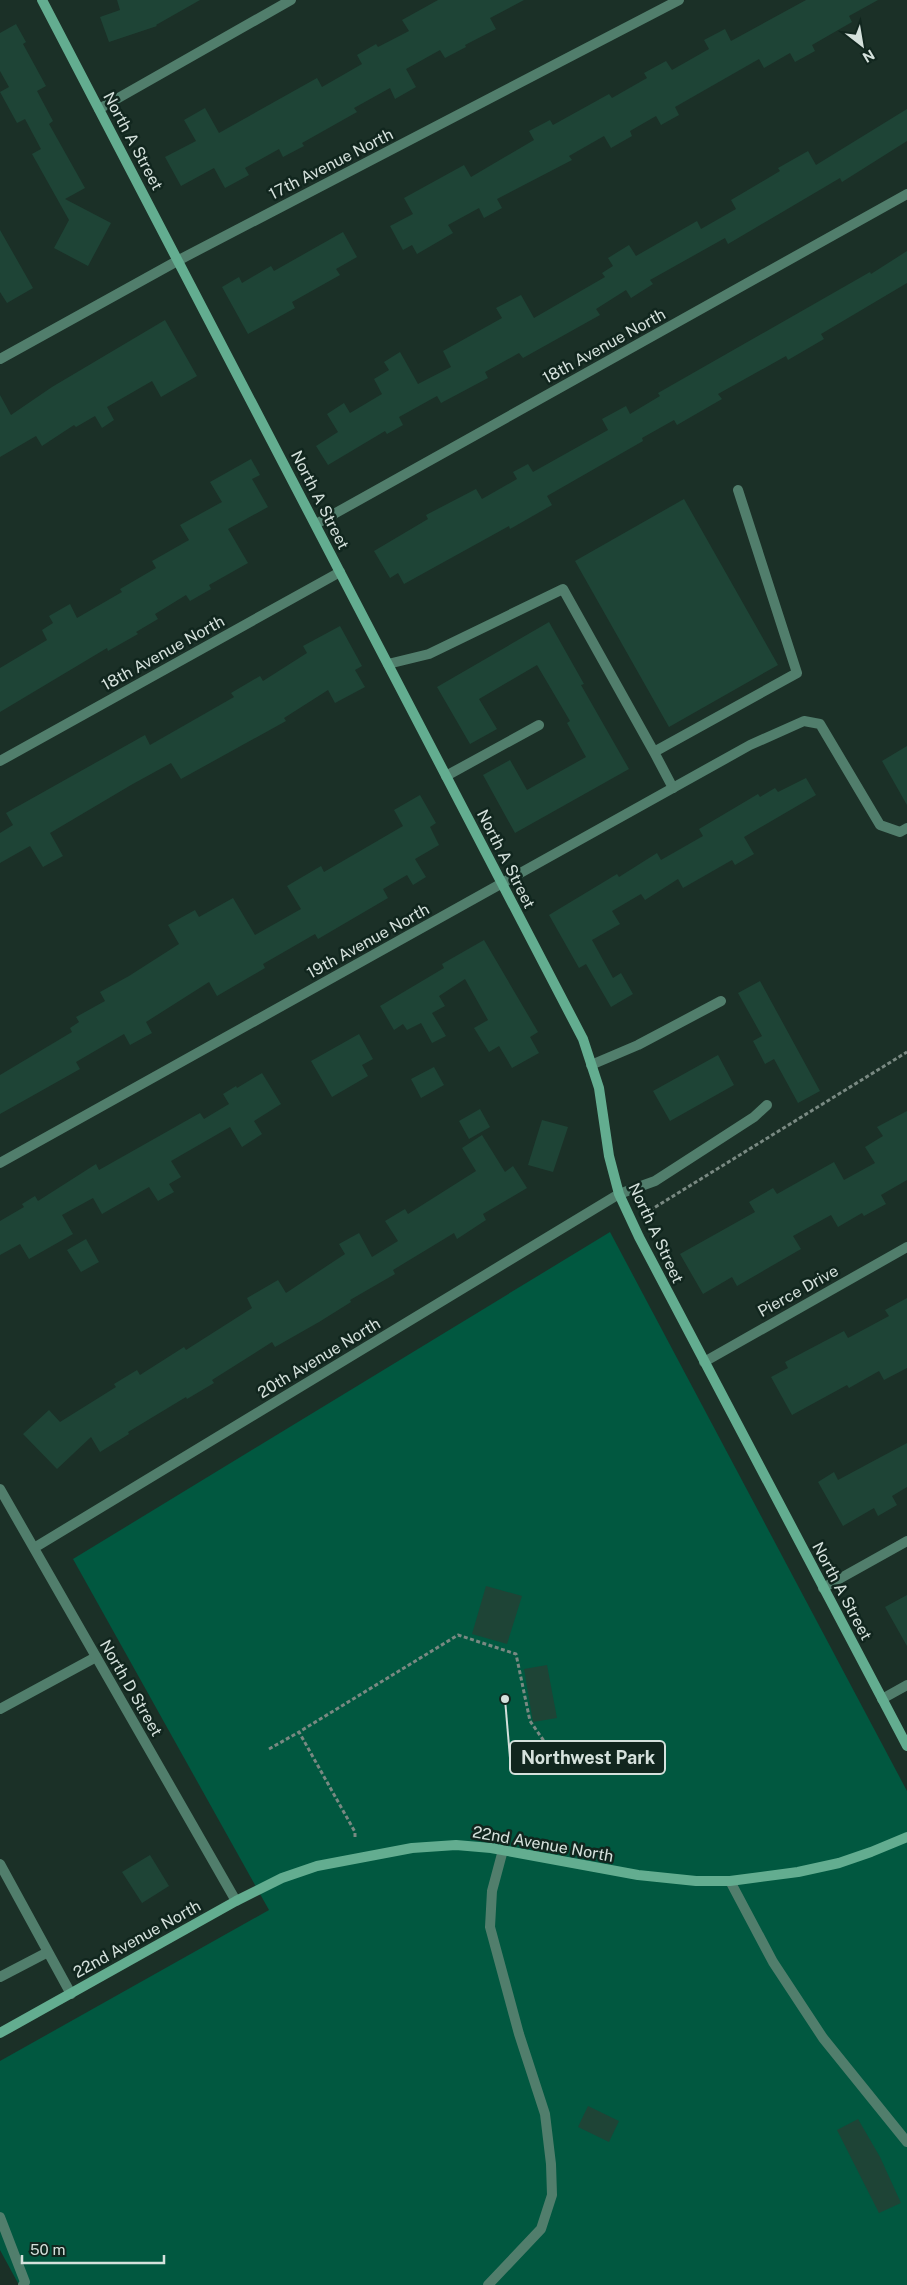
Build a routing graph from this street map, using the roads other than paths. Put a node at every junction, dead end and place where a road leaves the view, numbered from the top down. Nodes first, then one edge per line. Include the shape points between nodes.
1 (42, 0) edge
2 (291, 0) edge
3 (679, 0) edge
4 (100, 109) junction
5 (907, 194) edge
6 (179, 260) junction
7 (0, 359) edge
8 (738, 490) dead end
9 (316, 524) junction
10 (340, 572) junction
11 (388, 664) junction
12 (539, 725) dead end
13 (654, 752) junction
14 (0, 761) edge
15 (446, 776) junction
16 (673, 788) junction
17 (907, 828) edge
18 (502, 883) junction
19 (721, 1002) dead end
20 (591, 1065) junction
21 (767, 1105) dead end
22 (0, 1163) edge
23 (619, 1194) junction
24 (907, 1247) edge
25 (704, 1362) junction
26 (0, 1489) edge
27 (907, 1541) edge
28 (34, 1548) junction
29 (823, 1588) junction
30 (96, 1657) junction
31 (907, 1685) edge
32 (882, 1699) junction
33 (0, 1709) edge
34 (907, 1746) edge
35 (907, 1837) edge
36 (502, 1850) junction
37 (0, 1864) edge
38 (730, 1881) junction
39 (236, 1901) junction
40 (48, 1952) junction
41 (0, 1977) edge
42 (70, 1994) junction
43 (0, 2033) edge
44 (907, 2142) edge
45 (0, 2217) edge
46 (23, 2285) edge
47 (488, 2285) edge

1 - 4 street, North A Street
2 - 4 street
3 - 6 street, 17th Avenue North
4 - 6 street, North A Street
5 - 9 street, 18th Avenue North
6 - 7 street, 17th Avenue North
6 - 9 street, North A Street
8 - 13 street via 796,673
9 - 10 street, North A Street
10 - 11 street, North A Street
10 - 14 street, 18th Avenue North
11 - 13 street via 429,654 563,588
11 - 15 street, North A Street
12 - 15 street
13 - 16 street
15 - 18 street, North A Street
16 - 17 street, 19th Avenue North via 750,745 804,721 820,724 880,825 900,832
16 - 18 street, 19th Avenue North
18 - 20 street, North A Street via 583,1039
18 - 22 street, 19th Avenue North
19 - 20 street
20 - 23 street, North A Street via 599,1088 608,1156
21 - 23 street, 20th Avenue North via 754,1117 655,1182
23 - 25 street, North A Street
23 - 28 street, 20th Avenue North
24 - 25 street, Pierce Drive
25 - 29 street, North A Street
26 - 28 street, North D Street
27 - 29 street
28 - 30 street, North D Street
29 - 32 street, North A Street
30 - 33 street
30 - 39 street, North D Street
31 - 32 street
32 - 34 street, North A Street
35 - 38 street, 22nd Avenue North via 839,1863
36 - 38 street, 22nd Avenue North via 638,1875
36 - 39 street, 22nd Avenue North via 456,1845 395,1851 318,1866 282,1878
36 - 47 street via 492,1891 490,1926 545,2114 552,2195 541,2229
37 - 40 street
38 - 44 street via 773,1962 823,2038
39 - 42 street, 22nd Avenue North
40 - 41 street
40 - 42 street
42 - 43 street, 22nd Avenue North
45 - 46 street via 25,2282

